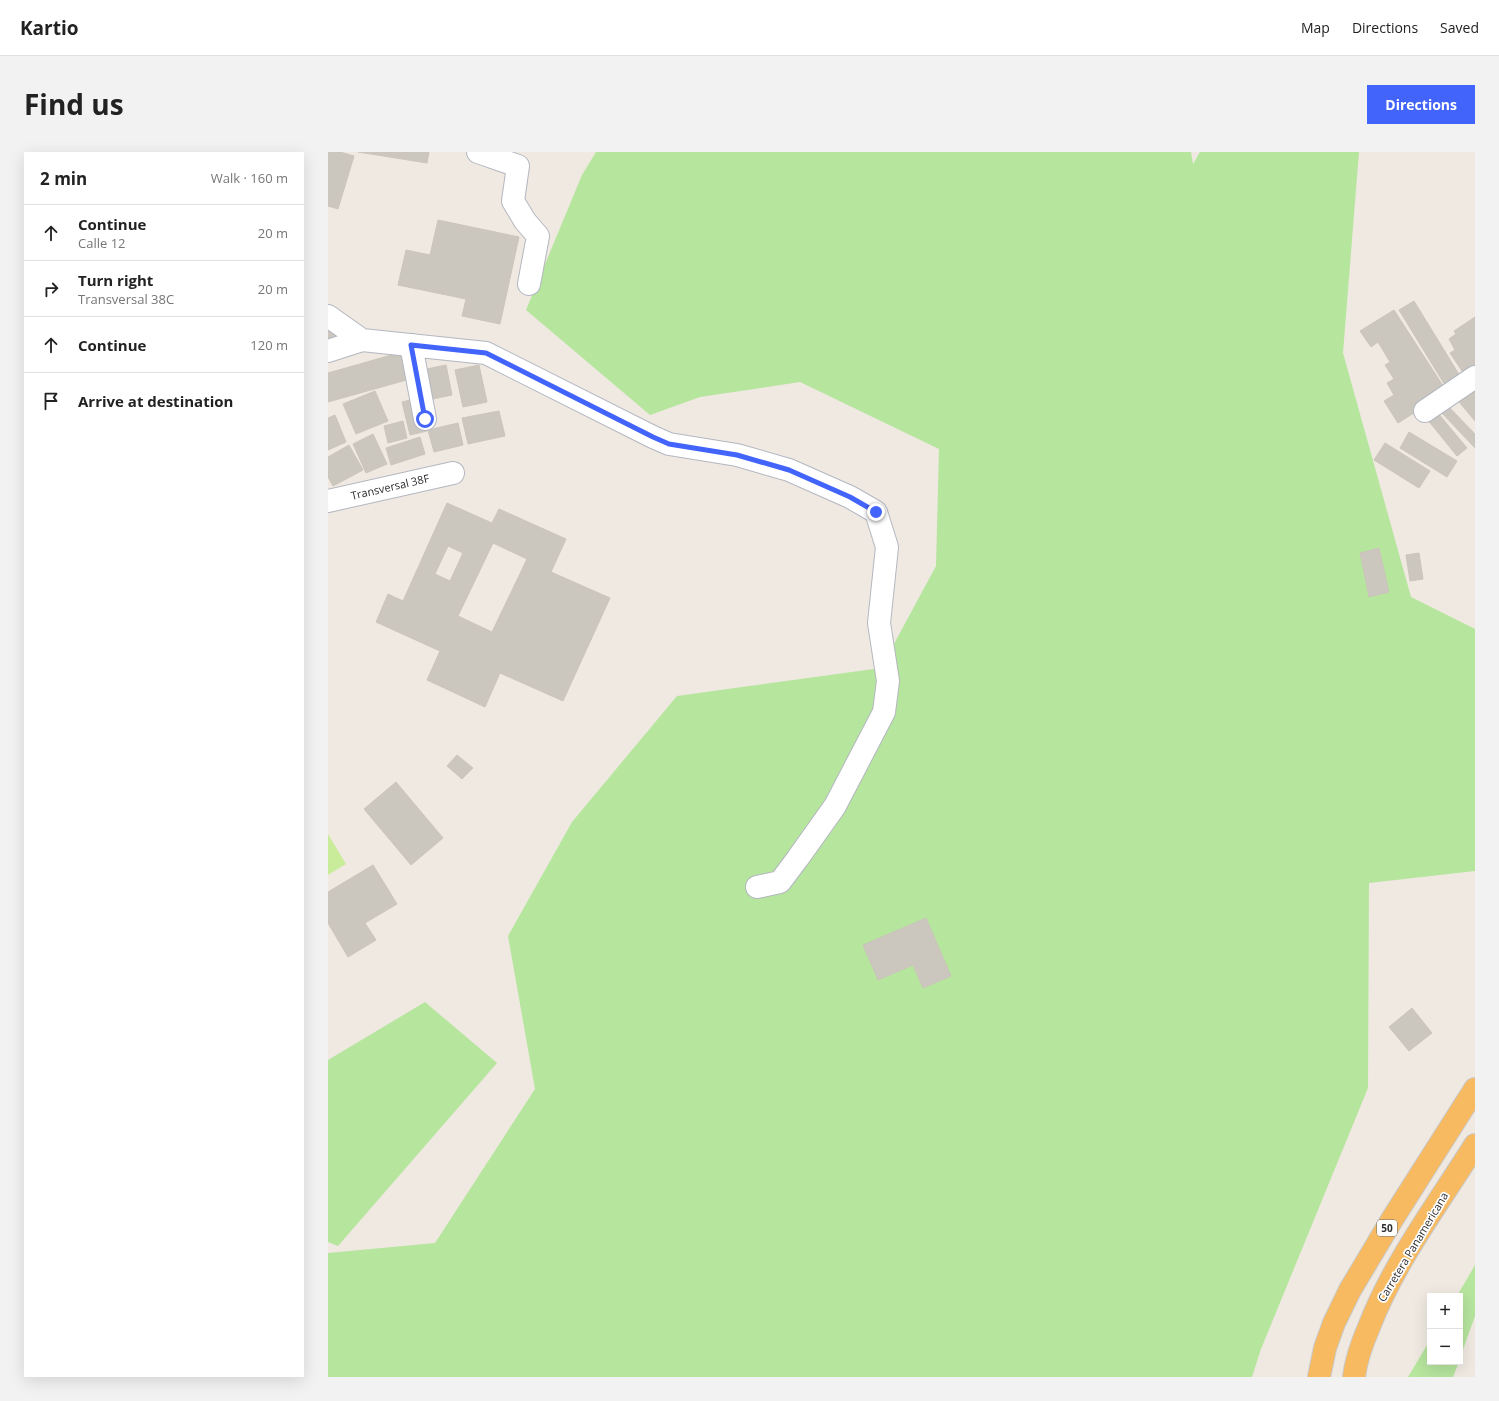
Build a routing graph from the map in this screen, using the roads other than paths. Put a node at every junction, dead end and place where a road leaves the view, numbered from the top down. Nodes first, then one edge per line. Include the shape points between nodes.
1 (478, 152) edge
2 (529, 284) dead end
3 (328, 316) edge
4 (362, 340) junction
5 (411, 345) junction
6 (328, 350) edge
7 (1475, 377) edge
8 (1425, 411) dead end
9 (425, 419) dead end
10 (452, 473) dead end
11 (328, 501) edge
12 (757, 887) dead end
13 (1475, 1089) edge
14 (1475, 1145) edge
15 (1319, 1377) edge
16 (1354, 1377) edge

1 - 2 street via 518,166 513,202 538,236
3 - 4 street
4 - 5 street
4 - 6 street
5 - 9 street
5 - 12 street via 486,353 669,444 737,455 789,470 850,497 876,512 887,547 880,624 888,681 884,712 835,806 798,858 780,882
7 - 8 street
10 - 11 street, Transversal 38F
13 - 15 highway, 50 via 1350,1290 1325,1348
14 - 16 highway, Carretera Panamericana via 1382,1296 1358,1355

